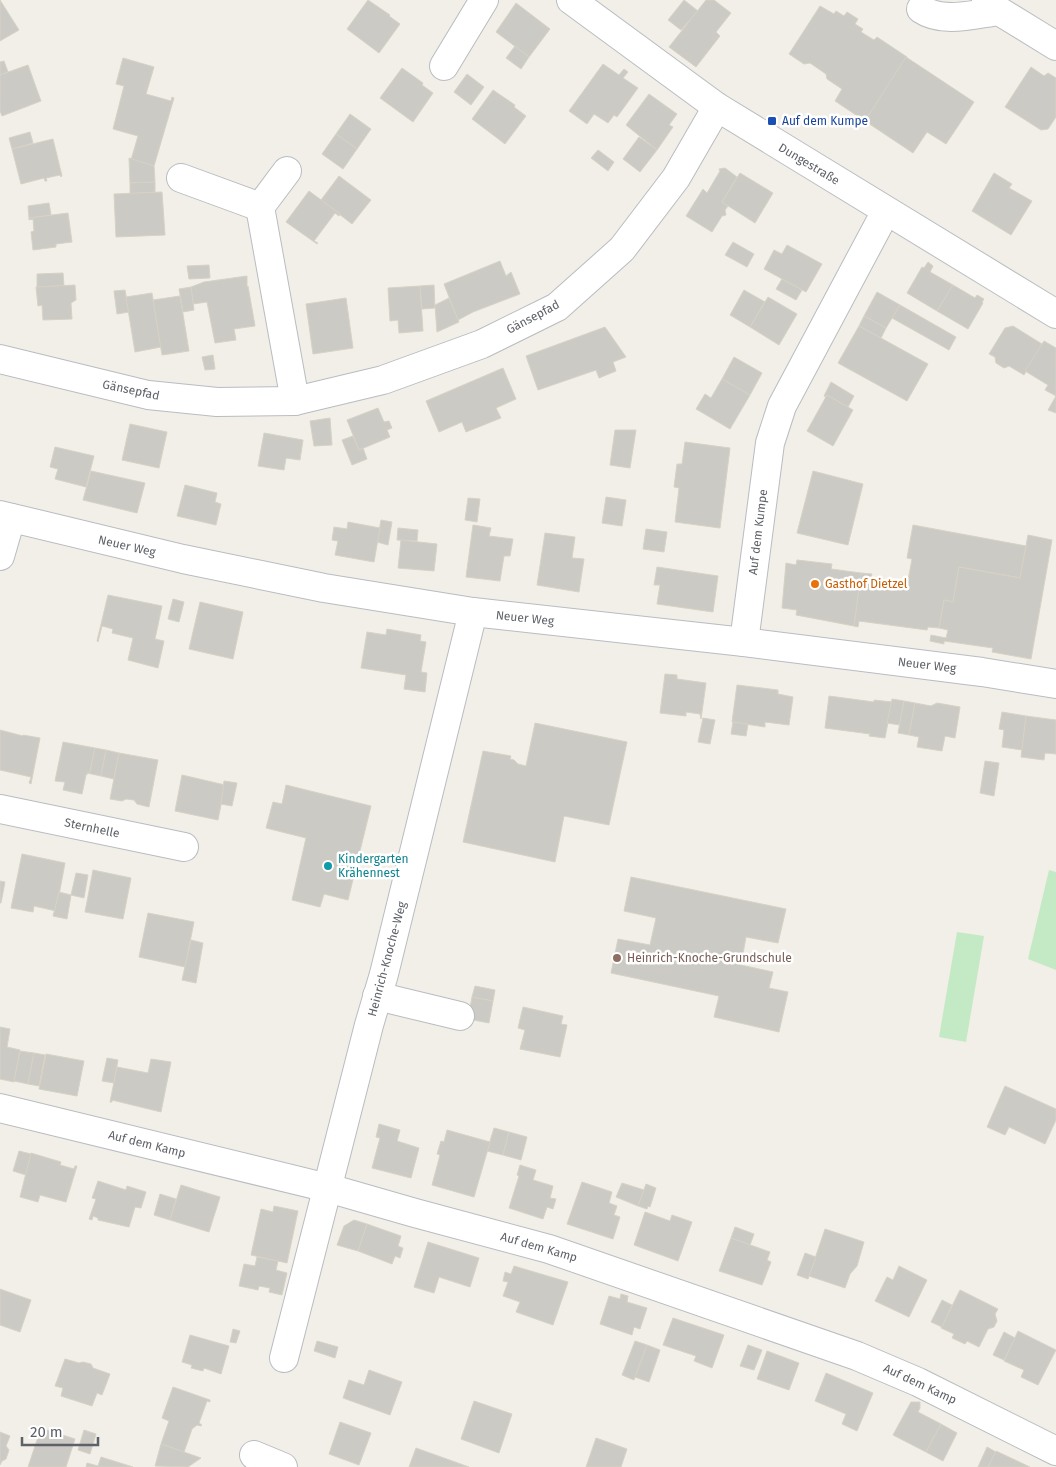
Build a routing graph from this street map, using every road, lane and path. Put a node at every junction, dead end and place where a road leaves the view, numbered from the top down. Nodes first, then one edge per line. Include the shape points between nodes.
1 (484, 0) edge
2 (571, 0) edge
3 (992, 5) edge
4 (921, 10) dead end
5 (1056, 46) edge
6 (444, 66) dead end
7 (717, 107) junction
8 (287, 171) dead end
9 (180, 178) dead end
10 (260, 207) junction
11 (886, 211) junction
12 (1056, 314) edge
13 (0, 360) edge
14 (295, 401) junction
15 (5, 517) edge
16 (0, 556) edge
17 (473, 612) junction
18 (744, 642) junction
19 (1056, 684) edge
20 (0, 809) edge
21 (184, 847) dead end
22 (377, 996) junction
23 (460, 1016) dead end
24 (0, 1108) edge
25 (328, 1188) junction
26 (284, 1358) dead end
27 (1056, 1451) edge
28 (254, 1455) dead end
29 (283, 1467) edge

1 - 6 street
2 - 7 street, Dungestraße
3 - 4 street via 943,17
3 - 5 street
7 - 11 street, Dungestraße
7 - 14 street, Gänsepfad via 676,178 622,249 557,307 482,344 383,380
8 - 10 street
9 - 10 street
10 - 14 street
11 - 12 street, Dungestraße
11 - 18 street, Auf dem Kumpe via 782,406 770,443
13 - 14 street, Gänsepfad via 148,395 217,402
15 - 16 street
15 - 17 street, Neuer Weg via 324,588
17 - 18 street, Neuer Weg
17 - 22 street, Heinrich-Knoche-Weg
18 - 19 street, Neuer Weg
20 - 21 street, Sternhelle
22 - 23 street
22 - 25 street, Heinrich-Knoche-Weg
24 - 25 street, Auf dem Kamp
25 - 26 street, Heinrich-Knoche-Weg
25 - 27 street, Auf dem Kamp via 549,1249 801,1336 918,1382
28 - 29 street

